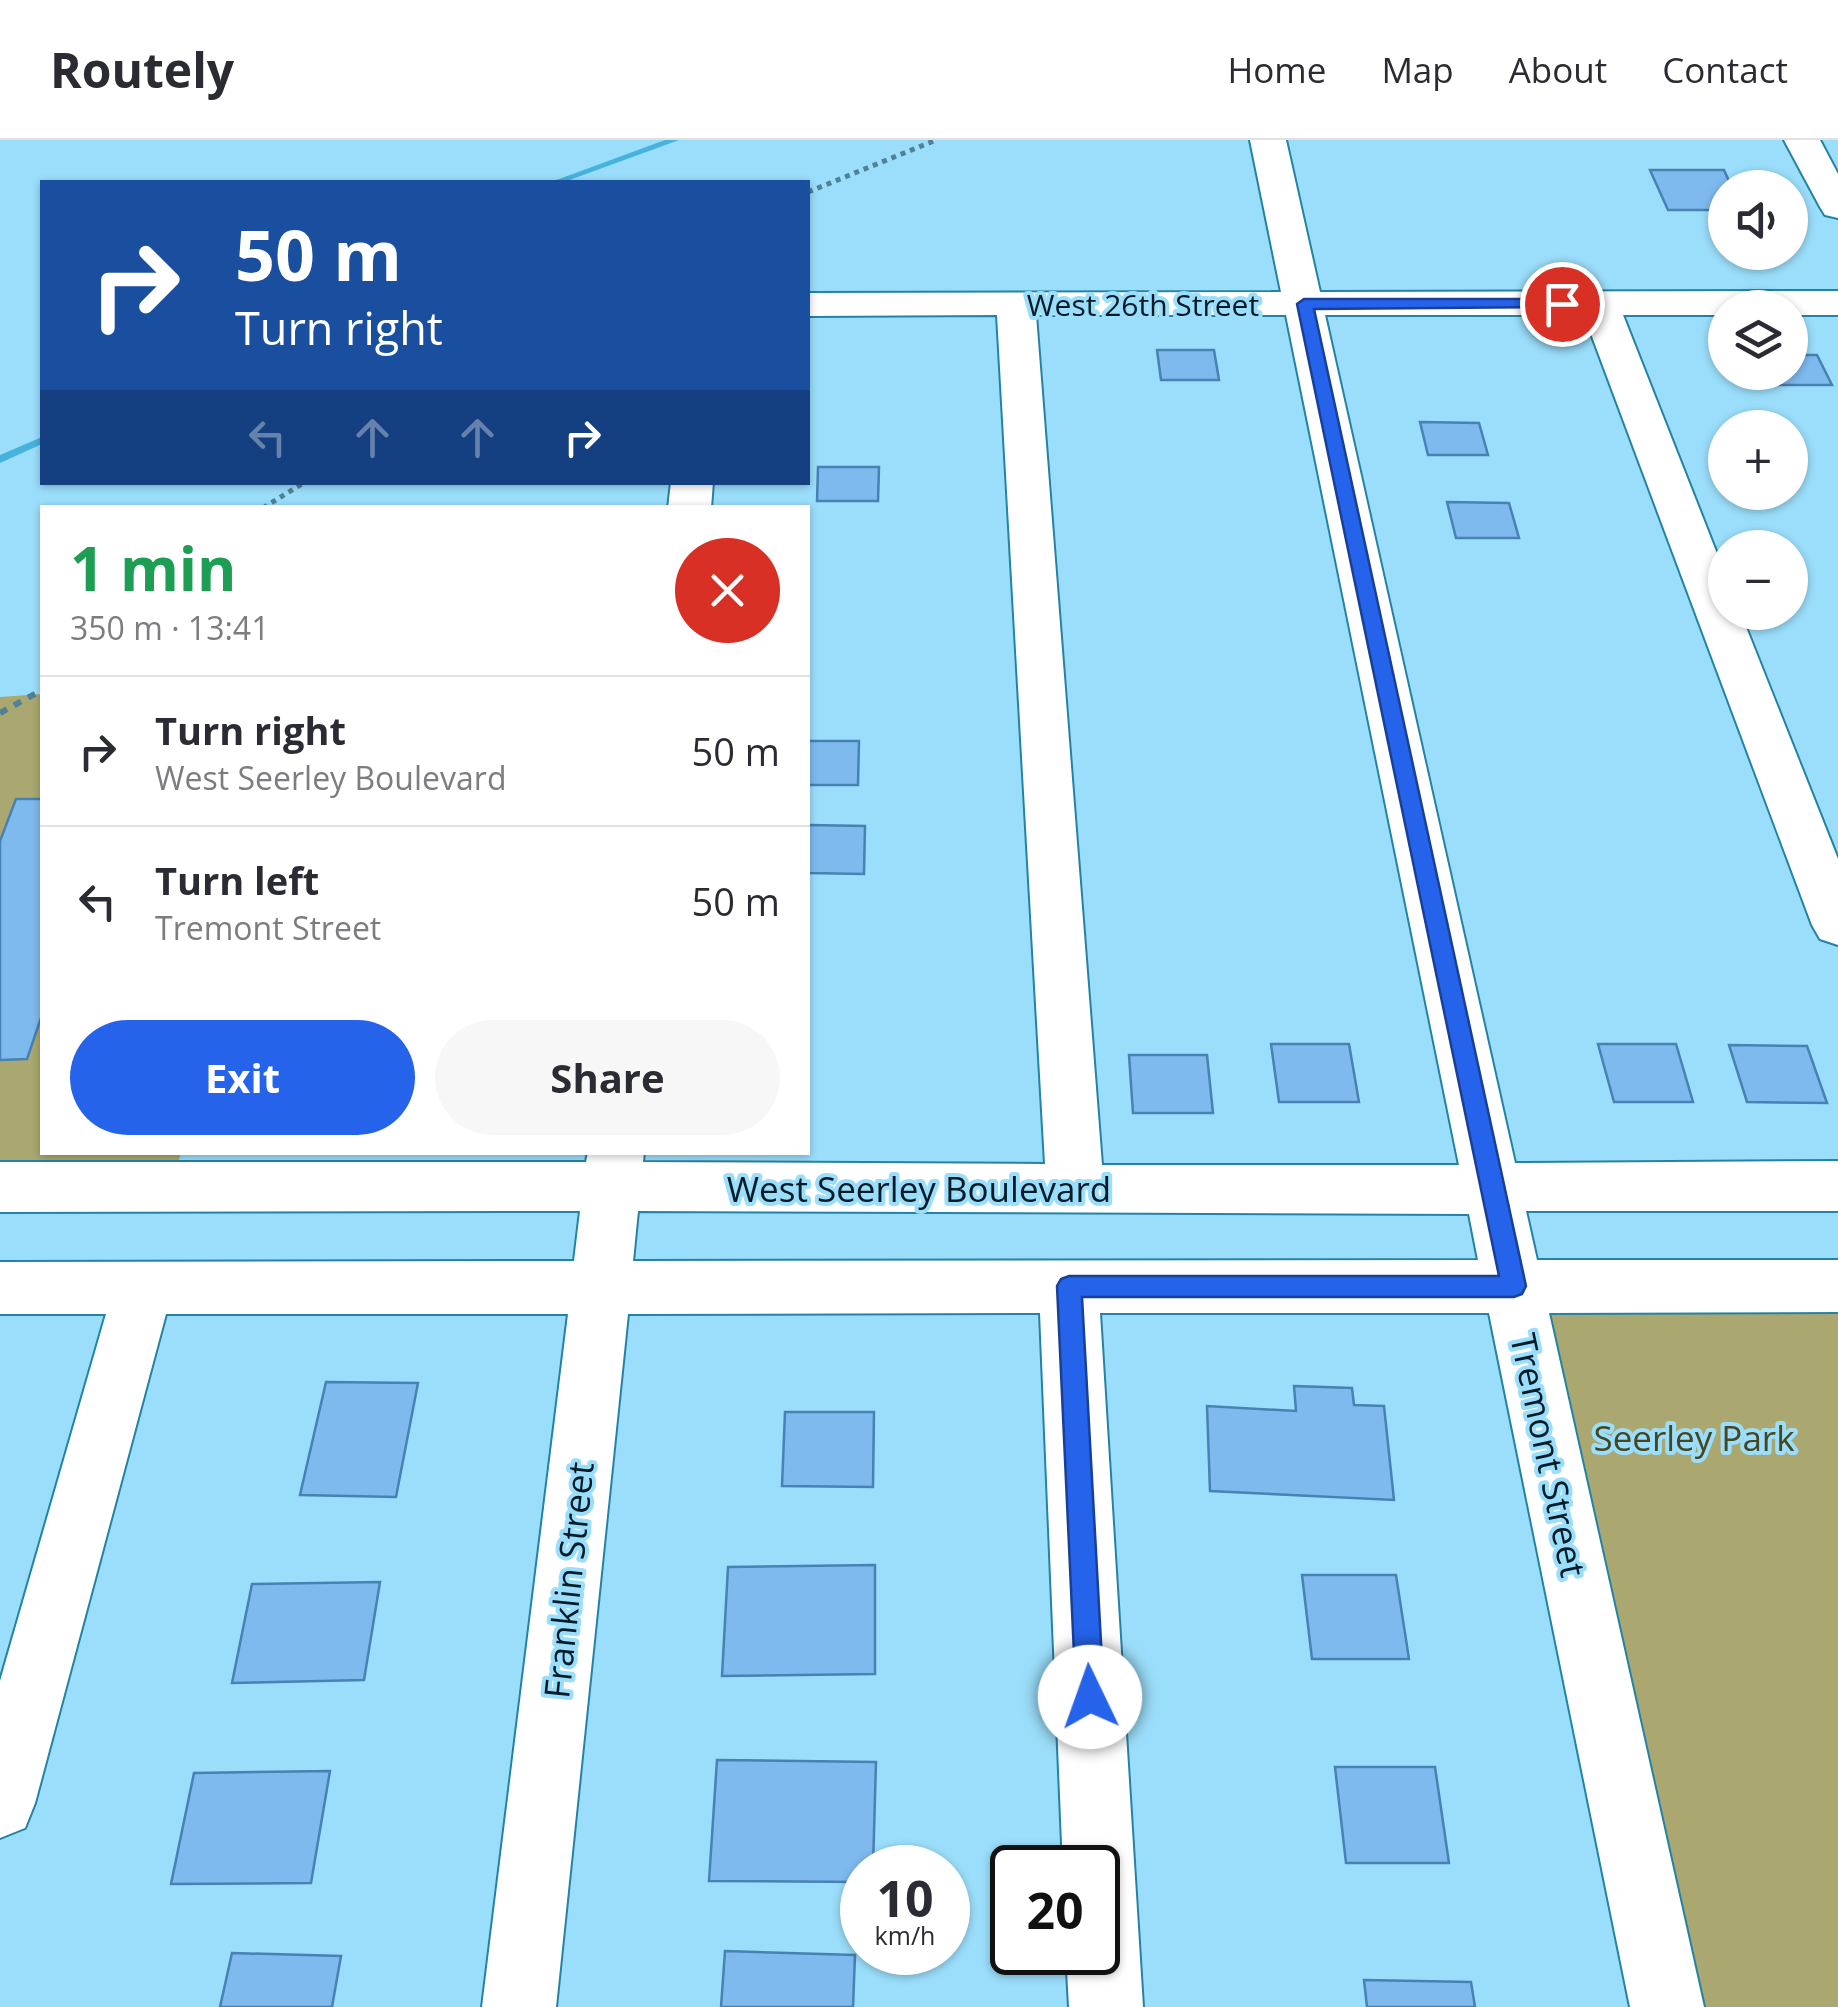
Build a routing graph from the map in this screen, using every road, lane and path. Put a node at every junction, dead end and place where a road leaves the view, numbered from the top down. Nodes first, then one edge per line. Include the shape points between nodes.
1 (936, 140) edge
2 (1268, 140) edge
3 (1802, 140) edge
4 (810, 191) edge
5 (1838, 207) edge
6 (1838, 303) edge
7 (810, 304) edge
8 (1016, 304) junction
9 (1304, 304) junction
10 (1600, 304) junction
11 (300, 485) edge
12 (268, 505) edge
13 (40, 691) edge
14 (0, 713) edge
15 (1838, 925) edge
16 (614, 1170) edge
17 (1838, 1186) edge
18 (0, 1188) edge
19 (1075, 1189) junction
20 (1491, 1190) junction
21 (1069, 1286) junction
22 (1514, 1286) junction
23 (1838, 1286) edge
24 (601, 1287) junction
25 (0, 1288) edge
26 (143, 1288) junction
27 (0, 1803) edge
28 (519, 2007) edge
29 (1106, 2007) edge
30 (1667, 2007) edge

1 - 4 path
2 - 9 street, Tremont Street
3 - 5 street
6 - 10 street, West 26th Street
7 - 8 street, West 26th Street
8 - 9 street, West 26th Street
8 - 19 street
9 - 10 street, West 26th Street
9 - 20 street, Tremont Street
10 - 15 street
11 - 12 path
13 - 14 path
16 - 18 street, West Seerley Boulevard
16 - 19 street, West Seerley Boulevard
16 - 24 street, Franklin Street
17 - 20 street, West Seerley Boulevard via 1574,1184
19 - 20 street, West Seerley Boulevard
20 - 22 street, Tremont Street
21 - 22 street
21 - 24 street
21 - 29 street
22 - 23 street
22 - 30 street, Tremont Street
24 - 26 street
24 - 28 street, Franklin Street
25 - 26 street
26 - 27 street

